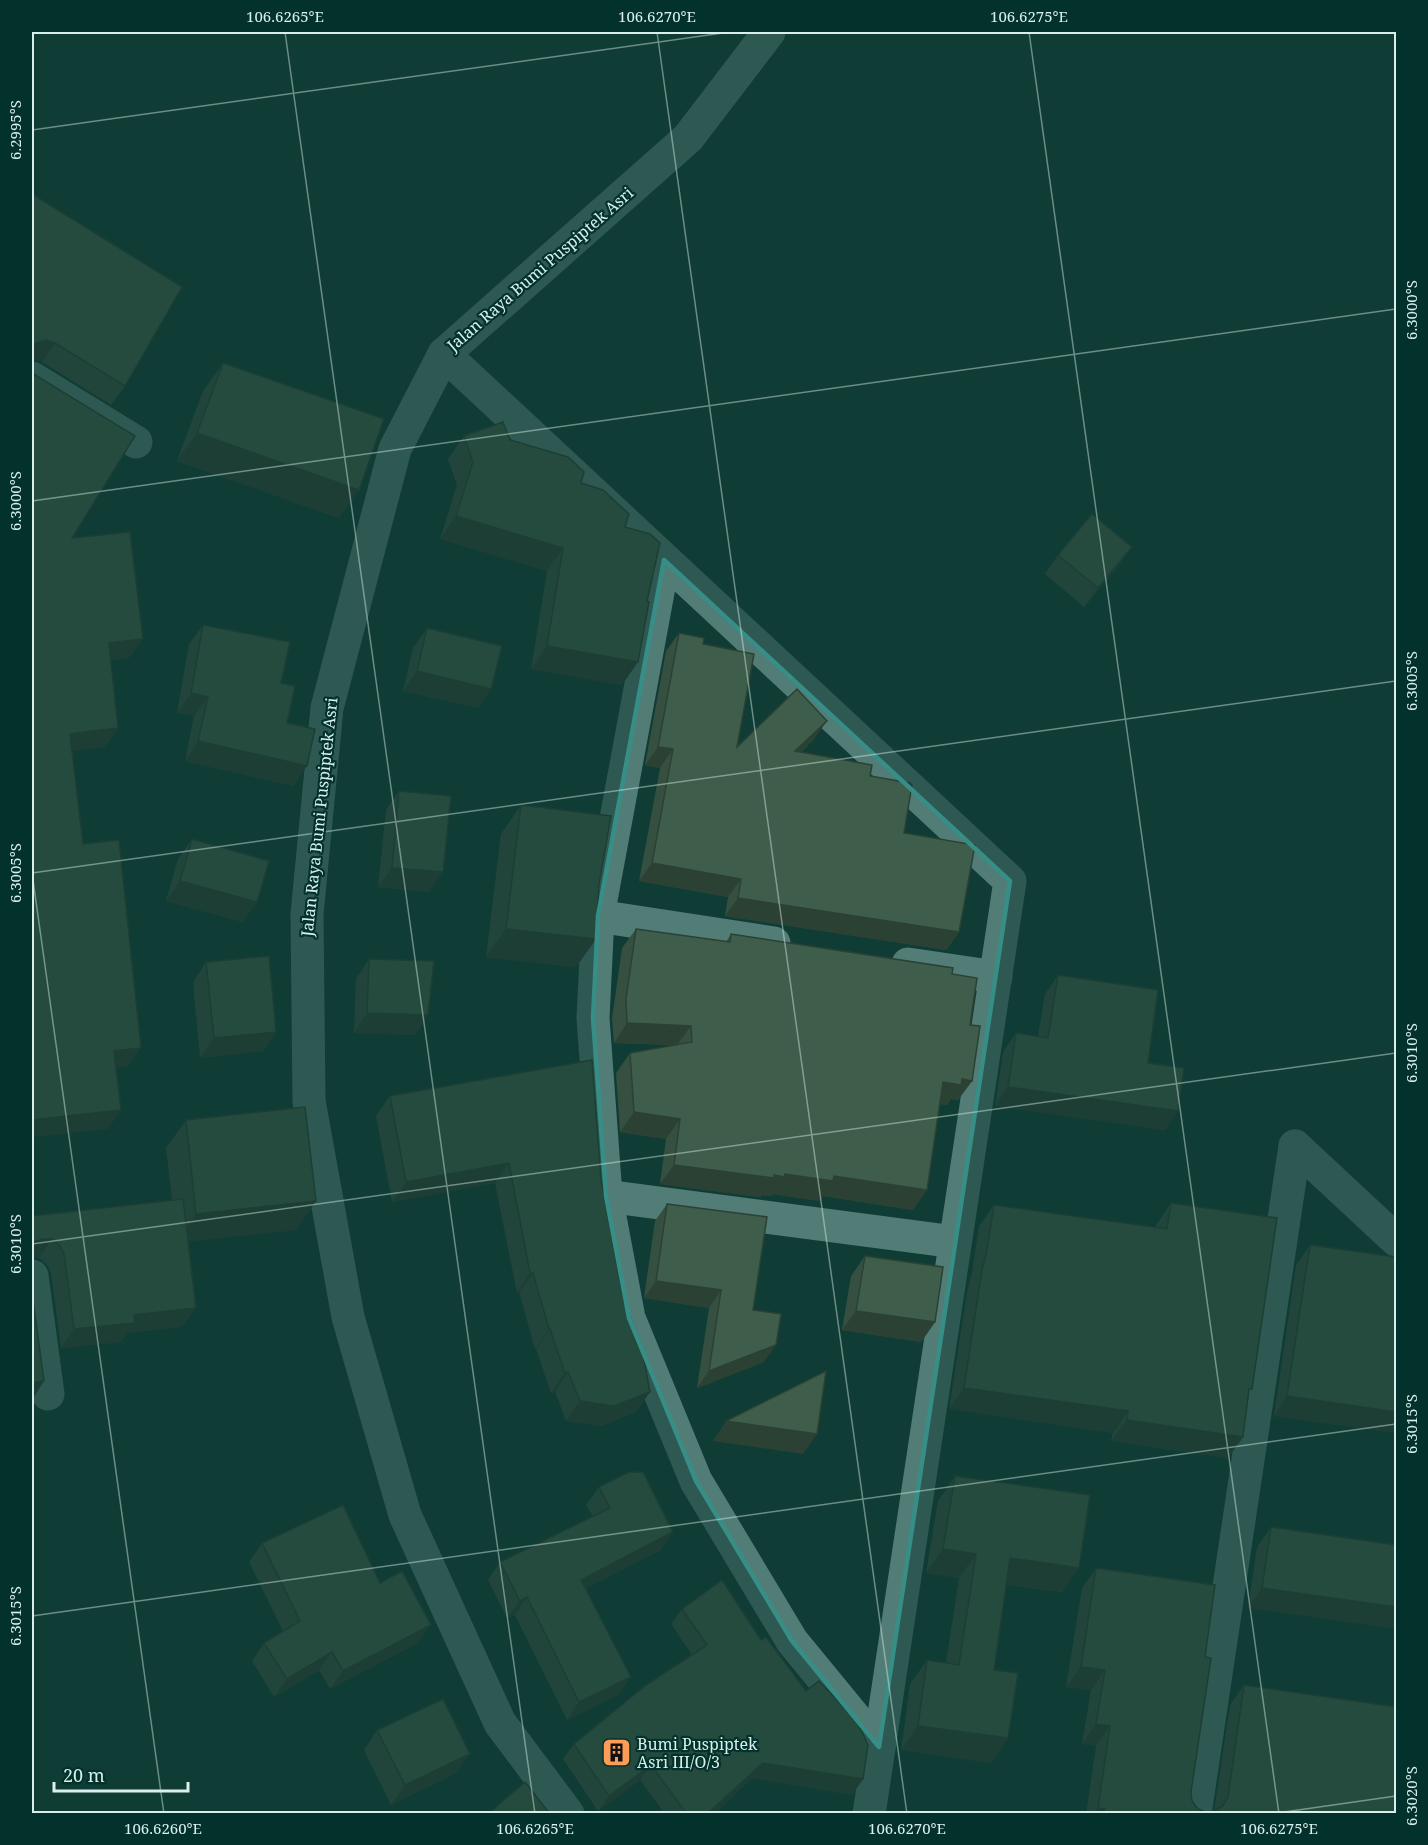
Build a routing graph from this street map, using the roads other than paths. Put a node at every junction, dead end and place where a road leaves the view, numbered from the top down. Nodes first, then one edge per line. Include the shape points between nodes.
1 (770, 32) edge
2 (444, 354) junction
3 (32, 378) edge
4 (136, 442) dead end
5 (664, 560) junction
6 (598, 916) junction
7 (809, 948) edge
8 (879, 959) edge
9 (996, 977) junction
10 (606, 1196) junction
11 (1396, 1240) edge
12 (955, 1242) junction
13 (32, 1276) edge
14 (48, 1394) dead end
15 (879, 1747) junction
16 (568, 1814) edge
17 (869, 1814) edge
18 (1195, 1814) edge

1 - 2 street, Jalan Raya Bumi Puspiptek Asri via 688,138
2 - 5 street
2 - 16 street, Jalan Raya Bumi Puspiptek Asri via 395,449 327,708 306,914 309,1101 348,1317 405,1515 500,1723
3 - 4 street
5 - 6 street
5 - 9 street via 1010,881
6 - 7 street
6 - 10 street via 593,1018
8 - 9 street
9 - 12 street
10 - 12 street
10 - 15 street via 629,1318 696,1481 792,1641
11 - 18 street via 1294,1146
12 - 15 street
13 - 14 street
15 - 17 street

